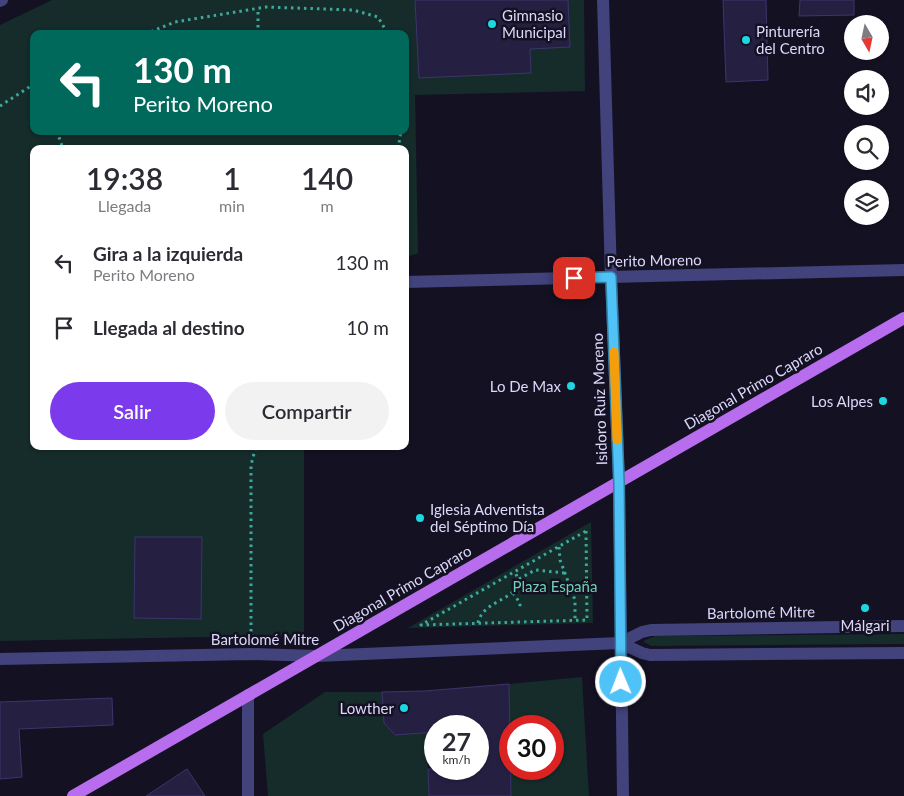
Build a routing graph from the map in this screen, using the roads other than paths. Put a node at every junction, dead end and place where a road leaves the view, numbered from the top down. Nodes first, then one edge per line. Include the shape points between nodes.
1 (603, 0) edge
2 (904, 270) edge
3 (611, 277) junction
4 (409, 282) edge
5 (904, 318) edge
6 (619, 482) junction
7 (904, 626) edge
8 (620, 644) junction
9 (904, 653) edge
10 (317, 656) junction
11 (0, 659) edge
12 (248, 695) junction
13 (73, 796) edge
14 (248, 796) edge
15 (623, 796) edge

1 - 3 street, Isidoro Ruiz Moreno
2 - 3 street, Perito Moreno
3 - 4 street, Perito Moreno
3 - 6 street, Isidoro Ruiz Moreno
5 - 6 main road, Diagonal Primo Capraro
6 - 8 street, Isidoro Ruiz Moreno
6 - 10 main road, Diagonal Primo Capraro
7 - 8 street, Bartolomé Mitre via 651,630
8 - 9 street, Bartolomé Mitre via 650,655
8 - 10 street, Bartolomé Mitre
8 - 15 street, Isidoro Ruiz Moreno
10 - 11 street, Bartolomé Mitre via 251,654
10 - 12 main road, Diagonal Primo Capraro
12 - 13 main road, Diagonal Primo Capraro
12 - 14 street

